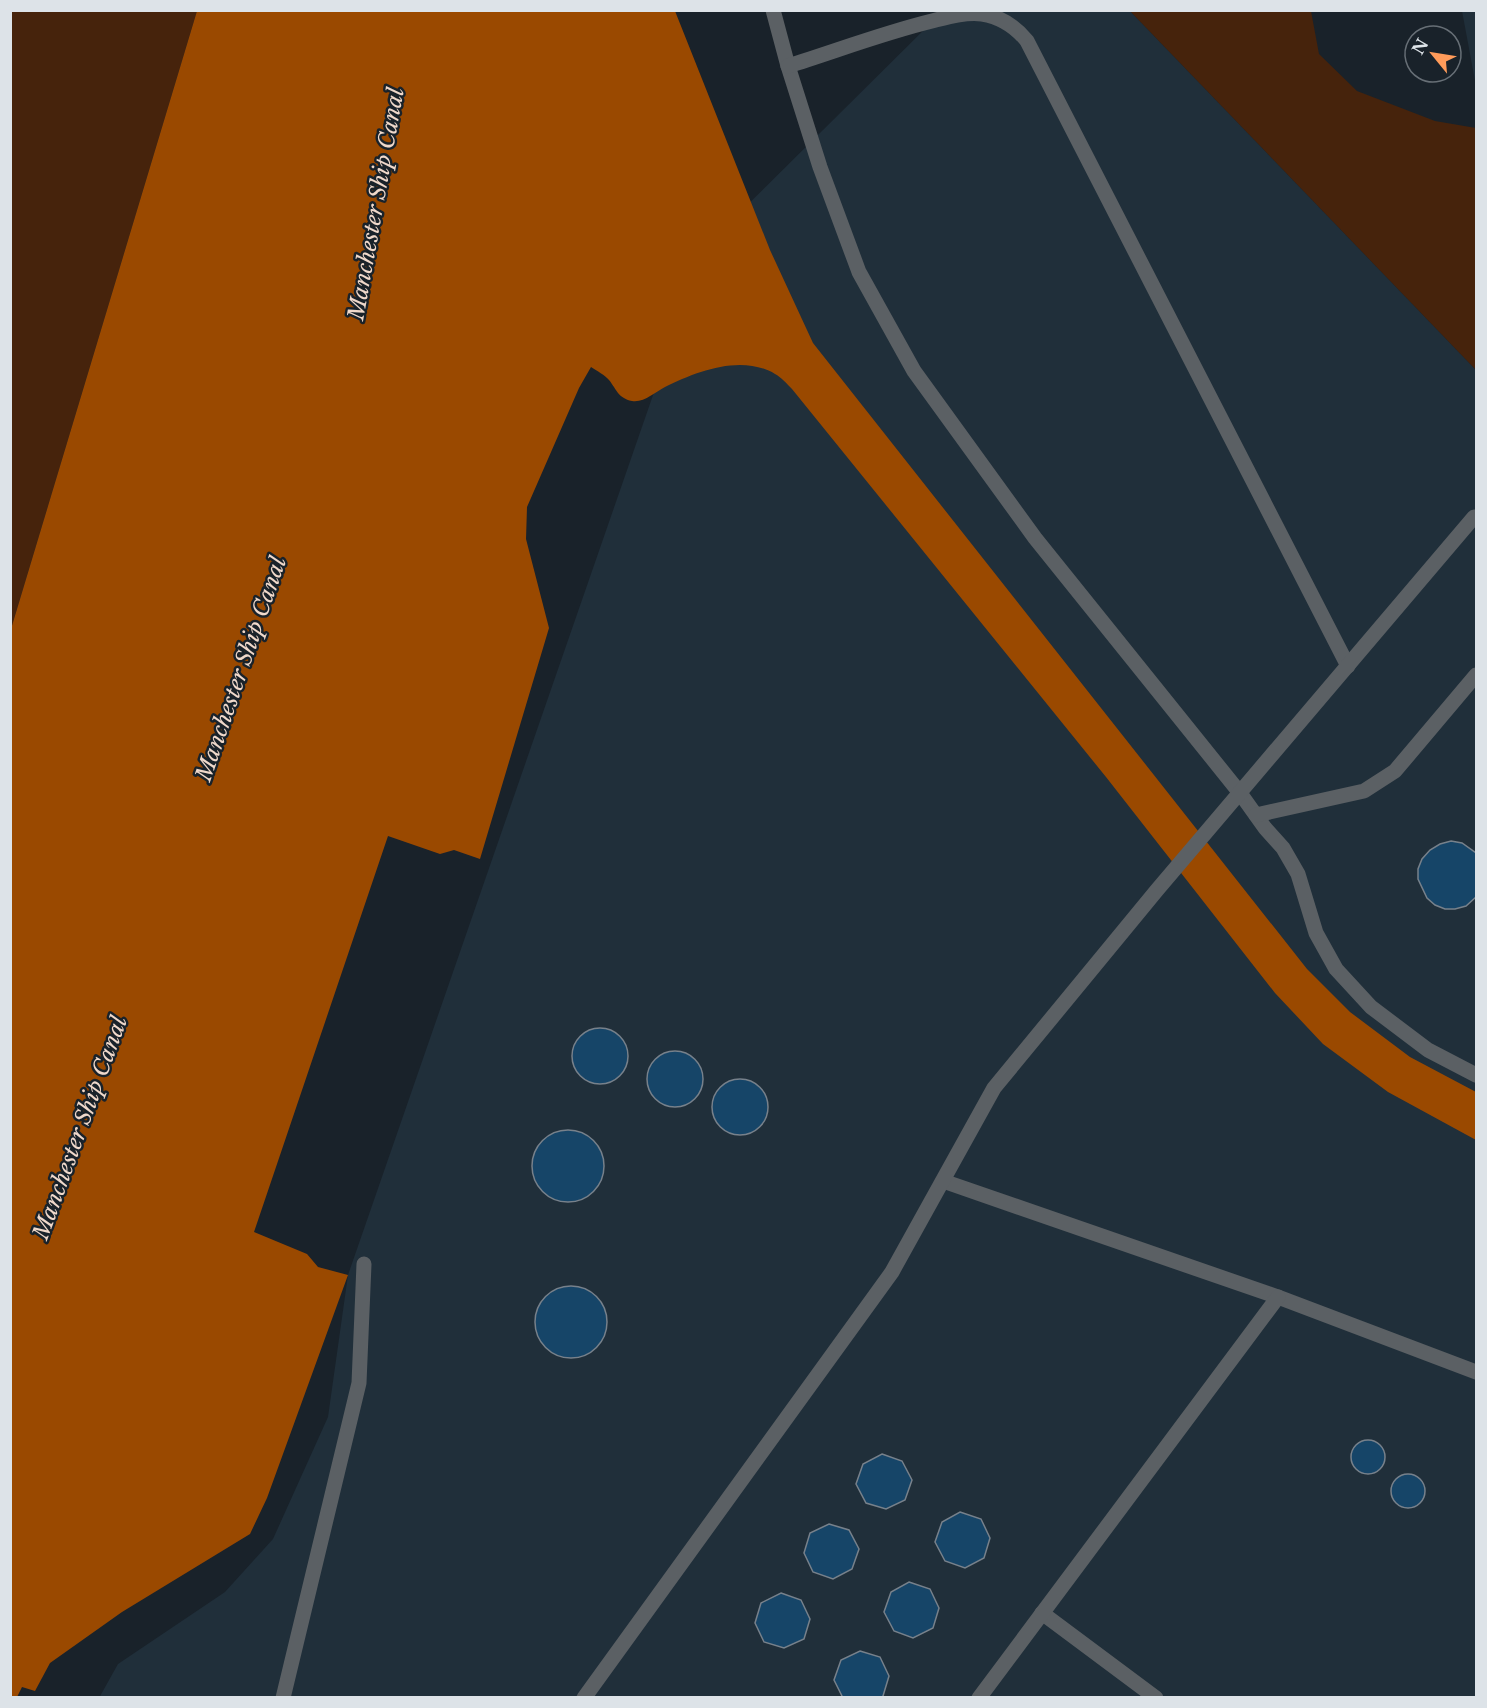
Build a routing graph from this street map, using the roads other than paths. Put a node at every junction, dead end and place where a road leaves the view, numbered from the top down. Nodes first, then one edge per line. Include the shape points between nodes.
1 (773, 10) edge
2 (788, 66) junction
3 (1476, 517) edge
4 (1348, 666) junction
5 (1476, 675) edge
6 (1236, 798) junction
7 (1256, 815) junction
8 (1476, 1075) edge
9 (943, 1181) junction
10 (364, 1264) dead end
11 (1278, 1297) junction
12 (1476, 1372) edge
13 (1042, 1613) junction
14 (283, 1698) edge
15 (584, 1698) edge
16 (979, 1698) edge
17 (1156, 1698) edge

1 - 2 lane
2 - 4 lane via 901,29 963,14 998,18 1017,28 1048,81
2 - 6 lane via 820,167 860,272 914,371 1035,538
3 - 4 lane
4 - 6 lane
5 - 7 lane via 1395,771 1364,791
6 - 7 lane
6 - 9 lane via 994,1088
7 - 8 lane via 1298,874 1316,933 1336,969 1371,1006 1428,1050
9 - 11 lane
9 - 15 lane via 892,1272
10 - 14 lane via 359,1383
11 - 12 lane
11 - 13 lane
13 - 16 lane
13 - 17 lane

